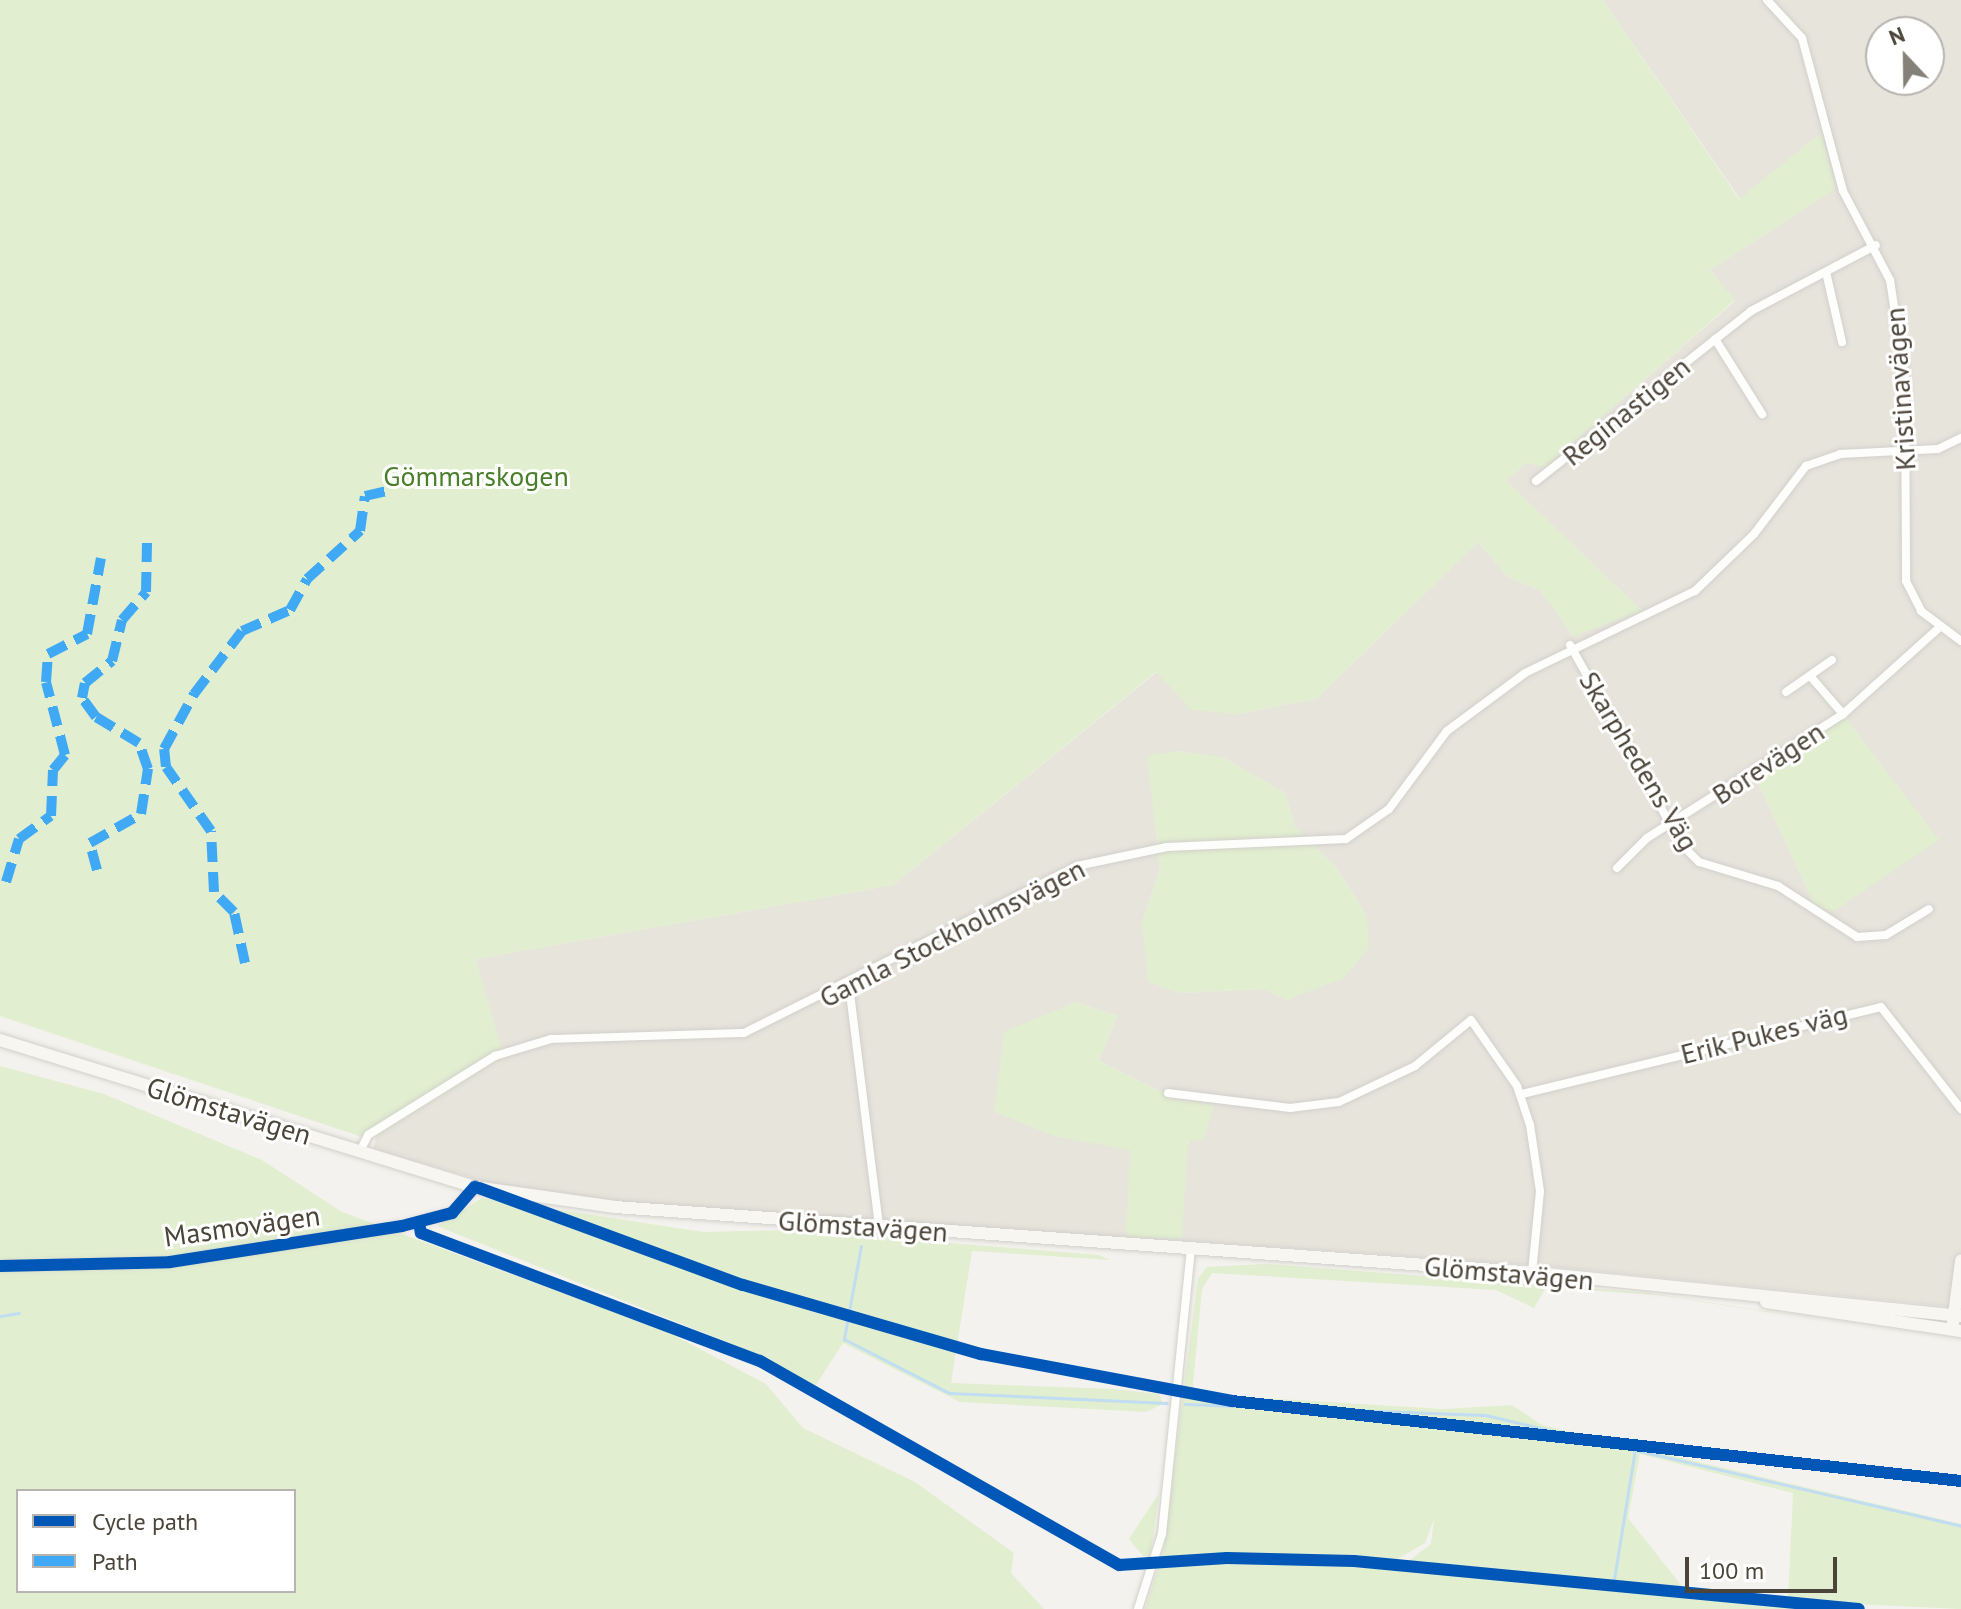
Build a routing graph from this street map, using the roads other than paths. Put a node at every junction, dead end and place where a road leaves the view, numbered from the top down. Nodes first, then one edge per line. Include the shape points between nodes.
1 (1767, 0) edge
2 (1876, 245) junction
3 (1826, 272) junction
4 (1715, 339) junction
5 (1842, 342) dead end
6 (1762, 414) dead end
7 (1961, 438) edge
8 (1907, 450) junction
9 (1536, 481) dead end
10 (1940, 627) junction
11 (1961, 641) edge
12 (1570, 645) junction
13 (1832, 660) dead end
14 (1811, 677) junction
15 (1786, 692) dead end
16 (1843, 714) junction
17 (1670, 824) junction
18 (1617, 868) dead end
19 (1929, 909) dead end
20 (849, 985) junction
21 (0, 1040) edge
22 (1168, 1093) dead end
23 (1522, 1094) junction
24 (1961, 1109) edge
25 (360, 1151) junction
26 (475, 1187) junction
27 (879, 1227) junction
28 (1191, 1250) junction
29 (1961, 1261) edge
30 (0, 1266) edge
31 (1532, 1272) junction
32 (1748, 1297) junction
33 (1957, 1316) edge
34 (1956, 1331) edge
35 (1138, 1609) edge

1 - 2 street, Kristinavägen via 1802,38 1843,191
2 - 3 street, Reginastigen
2 - 8 street, Kristinavägen via 1901,334
3 - 4 street, Reginastigen
3 - 5 street
4 - 6 street, Reginastigen
4 - 9 street, Reginastigen
7 - 8 street, Gamla Stockholmsvägen
8 - 10 street, Kristinavägen via 1906,581 1921,611
8 - 12 street, Gamla Stockholmsvägen via 1812,463 1749,540 1695,591
10 - 11 street, Kristinavägen
10 - 16 street, Borevägen
12 - 17 street, Skarphedens Väg
12 - 20 street, Gamla Stockholmsvägen via 1447,731 1389,809 1346,839 1178,846 1092,862
13 - 14 street, Borevägen
14 - 15 street, Borevägen
14 - 16 street, Borevägen
16 - 17 street, Borevägen
17 - 18 street, Borevägen
17 - 19 street, Skarphedens Väg via 1699,862 1778,886 1846,934 1886,935
20 - 25 street, Gamla Stockholmsvägen via 732,1037 551,1039 518,1048 368,1135
20 - 27 street
21 - 25 main road, Glömstavägen
22 - 23 street via 1290,1108 1339,1102 1415,1066 1471,1020
23 - 24 street, Erik Pukes väg via 1881,1007
23 - 31 street via 1540,1191
25 - 26 main road, Glömstavägen
26 - 27 main road, Glömstavägen via 615,1207
26 - 30 street, Masmovägen via 452,1213 392,1228 170,1262
27 - 28 main road, Glömstavägen
28 - 31 main road, Glömstavägen
28 - 35 street via 1162,1534
29 - 33 main road
31 - 32 main road, Glömstavägen
32 - 33 main road, Glömstavägen
32 - 34 main road, Glömstavägen
33 - 34 main road

